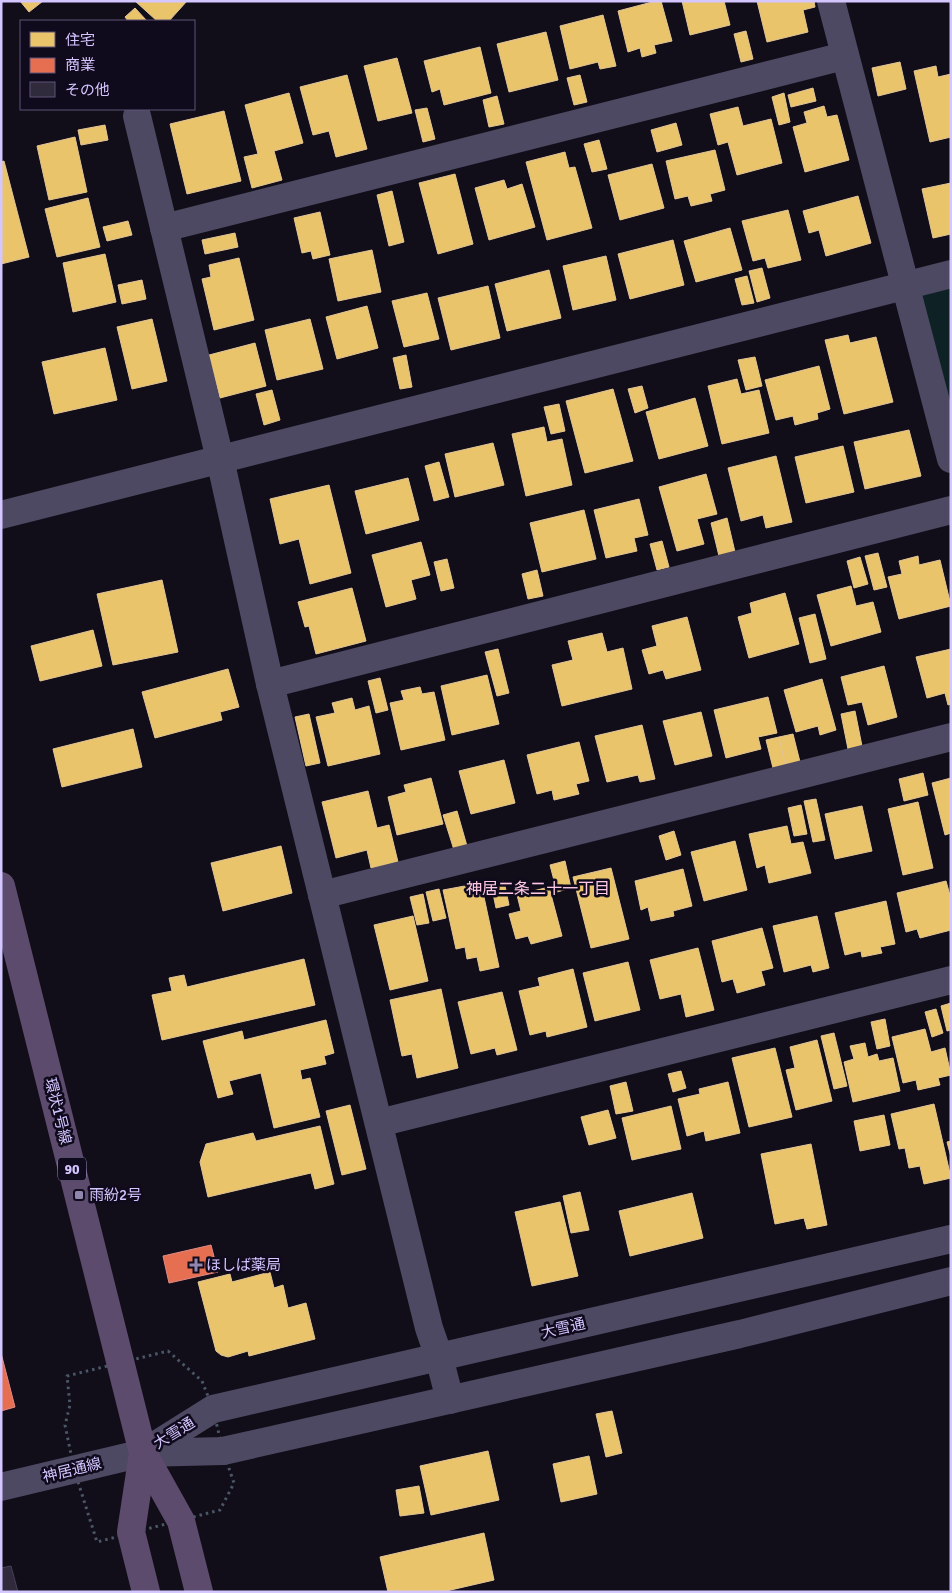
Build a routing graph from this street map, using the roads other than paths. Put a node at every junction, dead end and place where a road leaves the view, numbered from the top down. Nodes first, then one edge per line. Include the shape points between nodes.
1 (831, 1) edge
2 (844, 56) junction
3 (137, 116) dead end
4 (164, 228) junction
5 (951, 274) edge
6 (905, 284) junction
7 (220, 459) junction
8 (951, 459) edge
9 (951, 510) edge
10 (1, 515) edge
11 (270, 684) junction
12 (951, 737) edge
13 (1, 886) edge
14 (322, 895) junction
15 (951, 980) edge
16 (379, 1123) junction
17 (951, 1239) edge
18 (951, 1280) edge
19 (440, 1357) junction
20 (450, 1400) junction
21 (143, 1453) junction
22 (1, 1487) edge
23 (146, 1592) edge
24 (199, 1592) edge

1 - 2 street
2 - 4 street
2 - 6 street
3 - 4 street
4 - 7 street
5 - 6 street
6 - 7 street
6 - 8 street
7 - 10 street
7 - 11 street
9 - 11 street
11 - 14 street
12 - 14 street
13 - 21 main road, 環状1号線 / 90
14 - 16 street
15 - 16 street
16 - 19 street via 429,1328
17 - 19 street, 大雪通
18 - 20 street, 大雪通 via 740,1334
19 - 20 street
19 - 21 street, 大雪通 via 213,1409
20 - 21 street, 大雪通 via 223,1451
21 - 22 street, 神居通線
21 - 23 main road, 環状1号線 / 90 via 131,1532
21 - 24 main road, 環状1号線 / 90 via 181,1521

